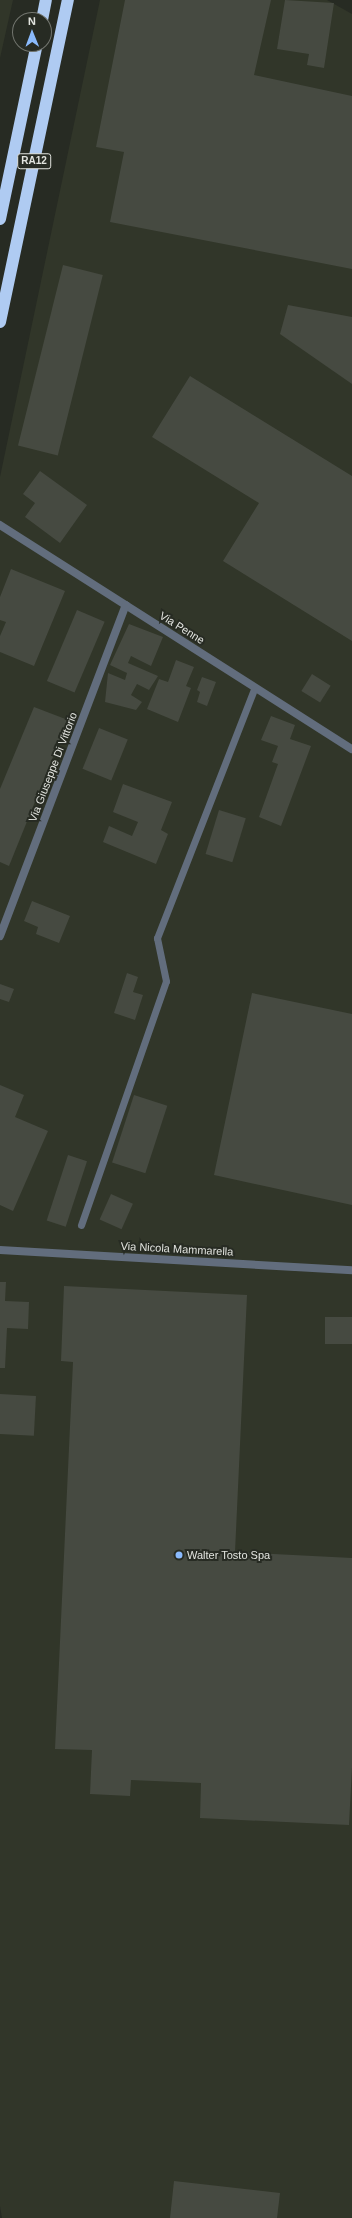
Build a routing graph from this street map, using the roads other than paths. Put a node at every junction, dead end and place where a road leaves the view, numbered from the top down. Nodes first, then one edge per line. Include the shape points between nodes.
1 (46, 0) edge
2 (68, 0) edge
3 (44, 12) edge
4 (35, 52) edge
5 (0, 219) edge
6 (0, 322) edge
7 (0, 525) edge
8 (126, 605) junction
9 (255, 687) junction
10 (352, 749) edge
11 (0, 936) edge
12 (81, 1225) dead end
13 (0, 1250) edge
14 (352, 1270) edge

1 - 3 highway
2 - 6 highway, RA12
4 - 5 highway, RA12
7 - 8 street, Via Penne
8 - 9 street, Via Penne
8 - 11 street, Via Giuseppe Di Vittorio
9 - 10 street, Via Penne
9 - 12 lane via 157,938 166,981
13 - 14 street, Via Nicola Mammarella

